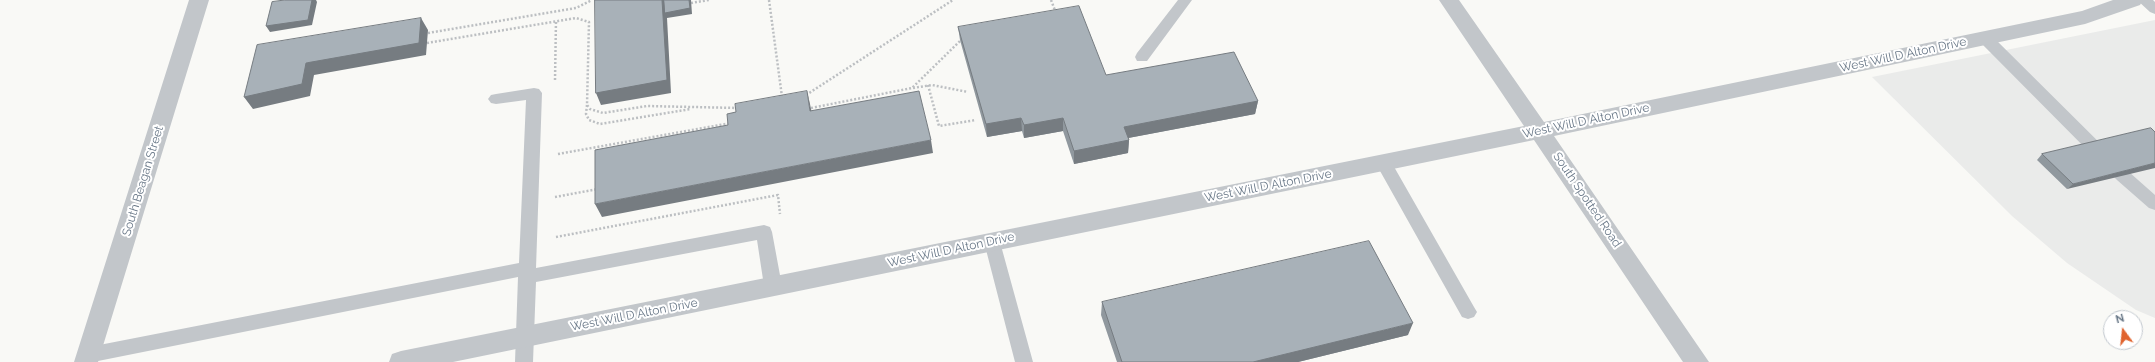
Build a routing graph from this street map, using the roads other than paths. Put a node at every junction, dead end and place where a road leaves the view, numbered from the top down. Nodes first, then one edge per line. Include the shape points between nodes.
1 (199, 0) edge
2 (1185, 0) edge
3 (1449, 0) edge
4 (2133, 0) edge
5 (2144, 0) edge
6 (2155, 9) edge
7 (1985, 38) junction
8 (1142, 57) dead end
9 (496, 99) dead end
10 (1540, 131) junction
11 (1383, 162) junction
12 (2155, 204) edge
13 (992, 242) junction
14 (527, 273) junction
15 (774, 286) junction
16 (1468, 312) dead end
17 (525, 337) junction
18 (88, 358) edge
19 (401, 362) edge
20 (524, 362) edge
21 (1024, 362) edge
22 (1697, 362) edge

1 - 18 street, South Beagan Street
2 - 8 lane
3 - 10 street, South Spotted Road
4 - 7 street, West Will D Alton Drive via 2085,17
5 - 6 lane
7 - 10 street, West Will D Alton Drive
7 - 12 lane via 2123,176
9 - 14 lane via 534,92
10 - 11 street, West Will D Alton Drive
10 - 22 street, South Spotted Road
11 - 13 street, West Will D Alton Drive
11 - 16 lane
13 - 15 street, West Will D Alton Drive
13 - 21 lane
14 - 15 lane via 764,232
14 - 17 lane
14 - 18 lane
15 - 17 street, West Will D Alton Drive
17 - 19 street, West Will D Alton Drive
17 - 20 lane

